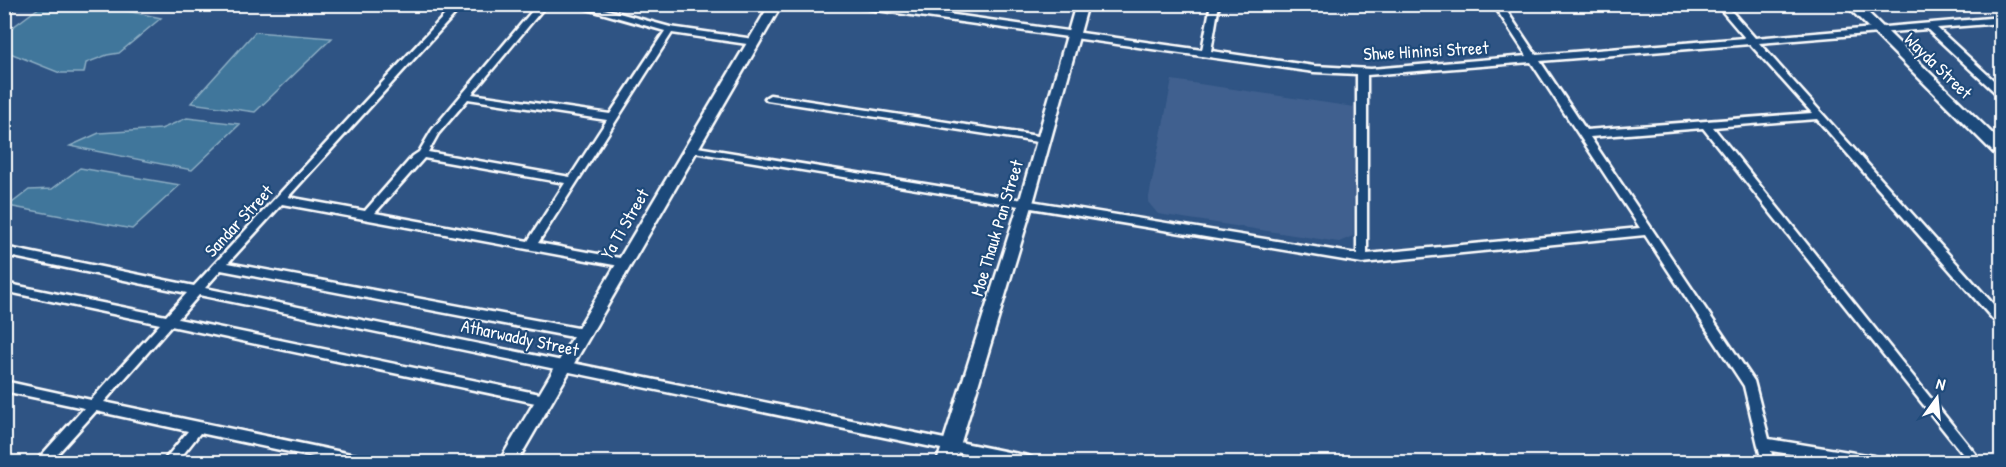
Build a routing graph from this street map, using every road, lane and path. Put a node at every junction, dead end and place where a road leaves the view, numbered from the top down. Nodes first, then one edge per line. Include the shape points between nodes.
1 (12, 4) edge
2 (460, 4) edge
3 (543, 4) edge
4 (574, 4) edge
5 (776, 4) edge
6 (855, 4) edge
7 (1082, 4) edge
8 (1215, 4) edge
9 (1497, 4) edge
10 (1720, 4) edge
11 (1851, 4) edge
12 (1996, 4) edge
13 (2001, 9) edge
14 (4, 10) edge
15 (2001, 20) edge
16 (1929, 26) junction
17 (670, 30) junction
18 (1876, 31) junction
19 (1073, 36) junction
20 (1754, 40) junction
21 (754, 42) junction
22 (1206, 54) junction
23 (1534, 60) junction
24 (1362, 72) junction
25 (2001, 94) edge
26 (465, 96) junction
27 (770, 98) dead end
28 (1820, 116) junction
29 (613, 118) junction
30 (1706, 125) junction
31 (1583, 134) junction
32 (1044, 140) junction
33 (692, 149) junction
34 (2001, 152) edge
35 (422, 154) junction
36 (572, 181) junction
37 (282, 200) junction
38 (1026, 203) junction
39 (367, 216) junction
40 (1648, 231) junction
41 (530, 246) junction
42 (4, 251) edge
43 (1362, 260) junction
44 (625, 263) junction
45 (220, 266) junction
46 (4, 287) edge
47 (196, 291) junction
48 (170, 320) junction
49 (2001, 322) edge
50 (583, 334) junction
51 (565, 366) junction
52 (6, 388) edge
53 (545, 400) junction
54 (94, 405) junction
55 (198, 427) junction
56 (1764, 444) junction
57 (951, 447) junction
58 (43, 462) edge
59 (170, 462) edge
60 (360, 462) edge
61 (508, 462) edge
62 (946, 462) edge
63 (1028, 462) edge
64 (1768, 462) edge
65 (1873, 462) edge
66 (1976, 462) edge

1 - 14 street
2 - 37 street, Sandar Street
3 - 26 street
4 - 17 street
5 - 21 street, Ya Ti Street
6 - 19 street, Shwe Hininsi Street
7 - 19 street, Moe Thauk Pan Street
8 - 22 street
9 - 23 street
10 - 20 street
11 - 18 street, Wayda Street
12 - 13 street
15 - 16 street, Shwe Hininsi Street
16 - 18 street, Shwe Hininsi Street
16 - 25 street
17 - 21 street
17 - 29 street
18 - 20 street, Shwe Hininsi Street
18 - 34 street, Wayda Street
19 - 22 street, Shwe Hininsi Street
19 - 32 street, Moe Thauk Pan Street
20 - 23 street, Shwe Hininsi Street
20 - 28 street
21 - 33 street, Ya Ti Street
22 - 24 street, Shwe Hininsi Street
23 - 24 street, Shwe Hininsi Street
23 - 31 street
24 - 43 street
26 - 29 street
26 - 35 street
27 - 32 street
28 - 30 street
28 - 49 street
29 - 36 street
30 - 31 street
30 - 66 street
31 - 40 street
32 - 38 street, Moe Thauk Pan Street
33 - 38 street
33 - 44 street, Ya Ti Street
35 - 36 street
35 - 39 street
36 - 41 street
37 - 39 street
37 - 45 street, Sandar Street
38 - 43 street
38 - 57 street, Moe Thauk Pan Street
39 - 41 street
40 - 43 street
40 - 56 street via 1750,386
41 - 44 street
42 - 47 street, Atharwaddy Street
44 - 50 street, Ya Ti Street
45 - 47 street, Sandar Street
45 - 50 street
46 - 48 street
47 - 48 street, Sandar Street
47 - 51 street, Atharwaddy Street
48 - 53 street
48 - 54 street, Sandar Street
50 - 51 street, Ya Ti Street
51 - 53 street, Ya Ti Street
51 - 57 street, Atharwaddy Street
52 - 54 street
53 - 61 street, Ya Ti Street
54 - 55 street
54 - 58 street, Sandar Street
55 - 59 street
55 - 60 street
56 - 64 street
56 - 65 street
57 - 62 street, Moe Thauk Pan Street
57 - 63 street, Atharwaddy Street

